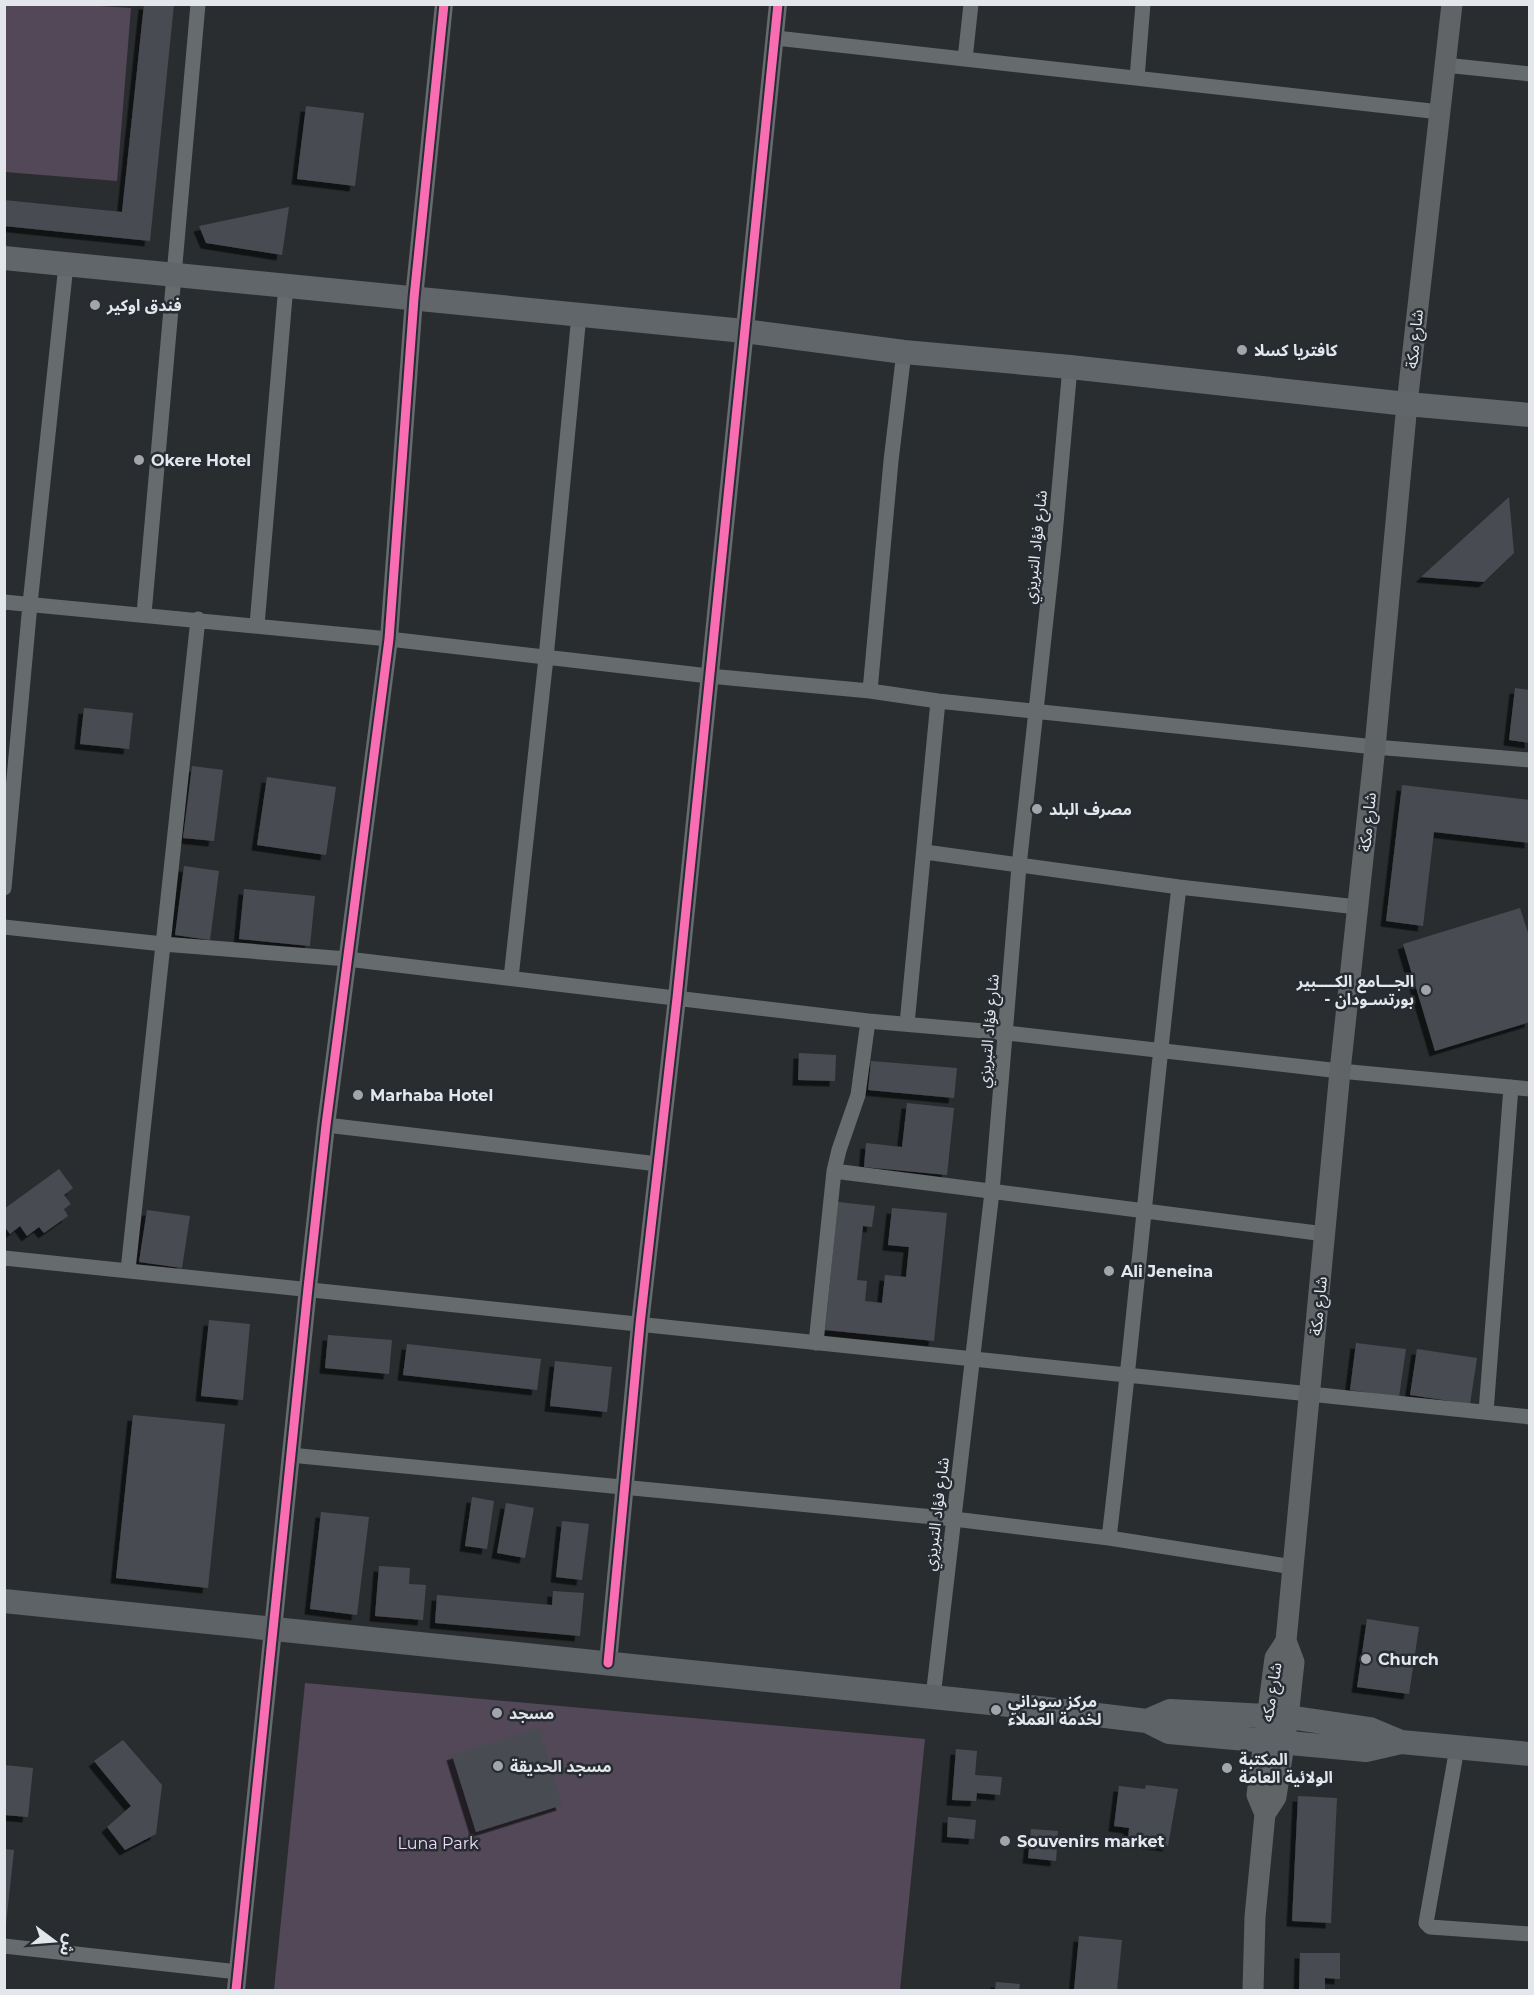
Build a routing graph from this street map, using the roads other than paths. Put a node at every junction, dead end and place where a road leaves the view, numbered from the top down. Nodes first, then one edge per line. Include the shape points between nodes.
1 (198, 4) edge
2 (444, 4) edge
3 (778, 4) edge
4 (971, 4) edge
5 (1143, 4) edge
6 (1452, 4) edge
7 (776, 38) junction
8 (965, 59) junction
9 (1445, 65) junction
10 (1530, 74) edge
11 (1137, 78) junction
12 (1440, 112) junction
13 (4, 258) edge
14 (66, 265) junction
15 (175, 276) junction
16 (286, 285) junction
17 (414, 298) junction
18 (579, 315) junction
19 (744, 331) junction
20 (904, 352) junction
21 (1070, 368) junction
22 (1407, 404) junction
23 (1530, 415) edge
24 (4, 602) edge
25 (30, 604) junction
26 (144, 614) junction
27 (198, 619) junction
28 (257, 625) junction
29 (388, 639) junction
30 (546, 658) junction
31 (709, 676) junction
32 (870, 691) junction
33 (938, 701) junction
34 (1037, 710) junction
35 (1375, 747) junction
36 (1530, 760) edge
37 (925, 852) junction
38 (1019, 866) junction
39 (1179, 887) junction
40 (4, 888) edge
41 (1357, 907) junction
42 (4, 927) edge
43 (163, 944) junction
44 (347, 959) junction
45 (511, 978) junction
46 (676, 998) junction
47 (868, 1021) junction
48 (907, 1024) junction
49 (1007, 1033) junction
50 (1160, 1051) junction
51 (1340, 1071) junction
52 (1510, 1087) junction
53 (1530, 1089) edge
54 (326, 1125) junction
55 (658, 1164) junction
56 (834, 1171) junction
57 (992, 1192) junction
58 (1144, 1210) junction
59 (1325, 1234) junction
60 (4, 1258) edge
61 (128, 1270) junction
62 (308, 1288) junction
63 (640, 1324) junction
64 (816, 1343) junction
65 (972, 1359) junction
66 (1129, 1375) junction
67 (1308, 1394) junction
68 (1486, 1412) junction
69 (1530, 1417) edge
70 (290, 1455) junction
71 (624, 1486) junction
72 (954, 1519) junction
73 (1109, 1538) junction
74 (1293, 1567) junction
75 (4, 1601) edge
76 (273, 1628) junction
77 (1286, 1641) joint
78 (608, 1663) junction
79 (933, 1697) junction
80 (1277, 1717) junction
81 (1147, 1720) junction
82 (1274, 1741) junction
83 (1401, 1742) junction
84 (1457, 1748) junction
85 (1530, 1754) edge
86 (1530, 1934) edge
87 (4, 1946) edge
88 (238, 1972) junction
89 (236, 1990) edge
90 (1252, 1990) edge

1 - 15 street
2 - 17 street
3 - 7 street
4 - 8 street
5 - 11 street
6 - 9 main road, شارع مكة
7 - 8 street
7 - 19 street
8 - 11 street
9 - 10 street
9 - 12 main road, شارع مكة
11 - 12 street
12 - 22 main road, شارع مكة
13 - 14 highway
14 - 15 highway
14 - 25 street
15 - 16 highway
15 - 26 street
16 - 17 highway
16 - 28 street
17 - 18 highway
17 - 29 street
18 - 19 highway
18 - 30 street
19 - 20 highway
19 - 31 street
20 - 21 highway
20 - 32 street
21 - 22 highway
21 - 34 street, شارع فؤاد التبريزي
22 - 23 highway
22 - 35 main road, شارع مكة
24 - 25 street
25 - 26 street
25 - 40 street
26 - 27 street
27 - 28 street
27 - 43 street
28 - 29 street
29 - 30 street
29 - 44 street
30 - 31 street
30 - 45 street
31 - 32 street
31 - 46 street
32 - 33 street
33 - 34 street
33 - 37 street
34 - 35 street
34 - 38 street, شارع فؤاد التبريزي
35 - 36 street
35 - 41 main road, شارع مكة
37 - 38 street
37 - 48 street
38 - 39 street
38 - 49 street, شارع فؤاد التبريزي
39 - 41 street
39 - 50 street
41 - 51 main road, شارع مكة
42 - 43 street
43 - 44 street
43 - 61 street
44 - 45 street
44 - 54 street
45 - 46 street
46 - 47 street
46 - 55 street
47 - 48 street
47 - 56 street via 858,1095
48 - 49 street
49 - 50 street
49 - 57 street, شارع فؤاد التبريزي
50 - 51 street
50 - 58 street
51 - 52 street
51 - 59 main road, شارع مكة
52 - 53 street
52 - 68 street
54 - 55 street
54 - 62 street
55 - 63 street
56 - 57 street
56 - 64 street
57 - 58 street
57 - 65 street, شارع فؤاد التبريزي
58 - 59 street
58 - 66 street
59 - 67 main road, شارع مكة
60 - 61 street
61 - 62 street
62 - 63 street
62 - 70 street
63 - 64 street
63 - 71 street
64 - 65 street
65 - 66 street
65 - 72 street, شارع فؤاد التبريزي
66 - 67 street
66 - 73 street
67 - 68 street
67 - 74 main road, شارع مكة
68 - 69 street
70 - 71 street
70 - 76 street
71 - 72 street
71 - 78 street
72 - 73 street
72 - 79 street, شارع فؤاد التبريزي
73 - 74 street
74 - 77 main road, شارع مكة
75 - 76 main road
76 - 78 main road
76 - 88 street
77 - 80 main road, شارع مكه via 1294,1662
78 - 79 main road
79 - 81 main road
80 - 81 main road via 1170,1711
80 - 82 main road, شارع مكه
80 - 83 main road via 1370,1729
81 - 82 main road via 1169,1732
82 - 83 main road via 1366,1750
82 - 90 main road, شارع مكه via 1257,1794 1265,1814
83 - 84 main road
84 - 85 main road
84 - 86 street via 1426,1923 1430,1927
87 - 88 street
88 - 89 street

